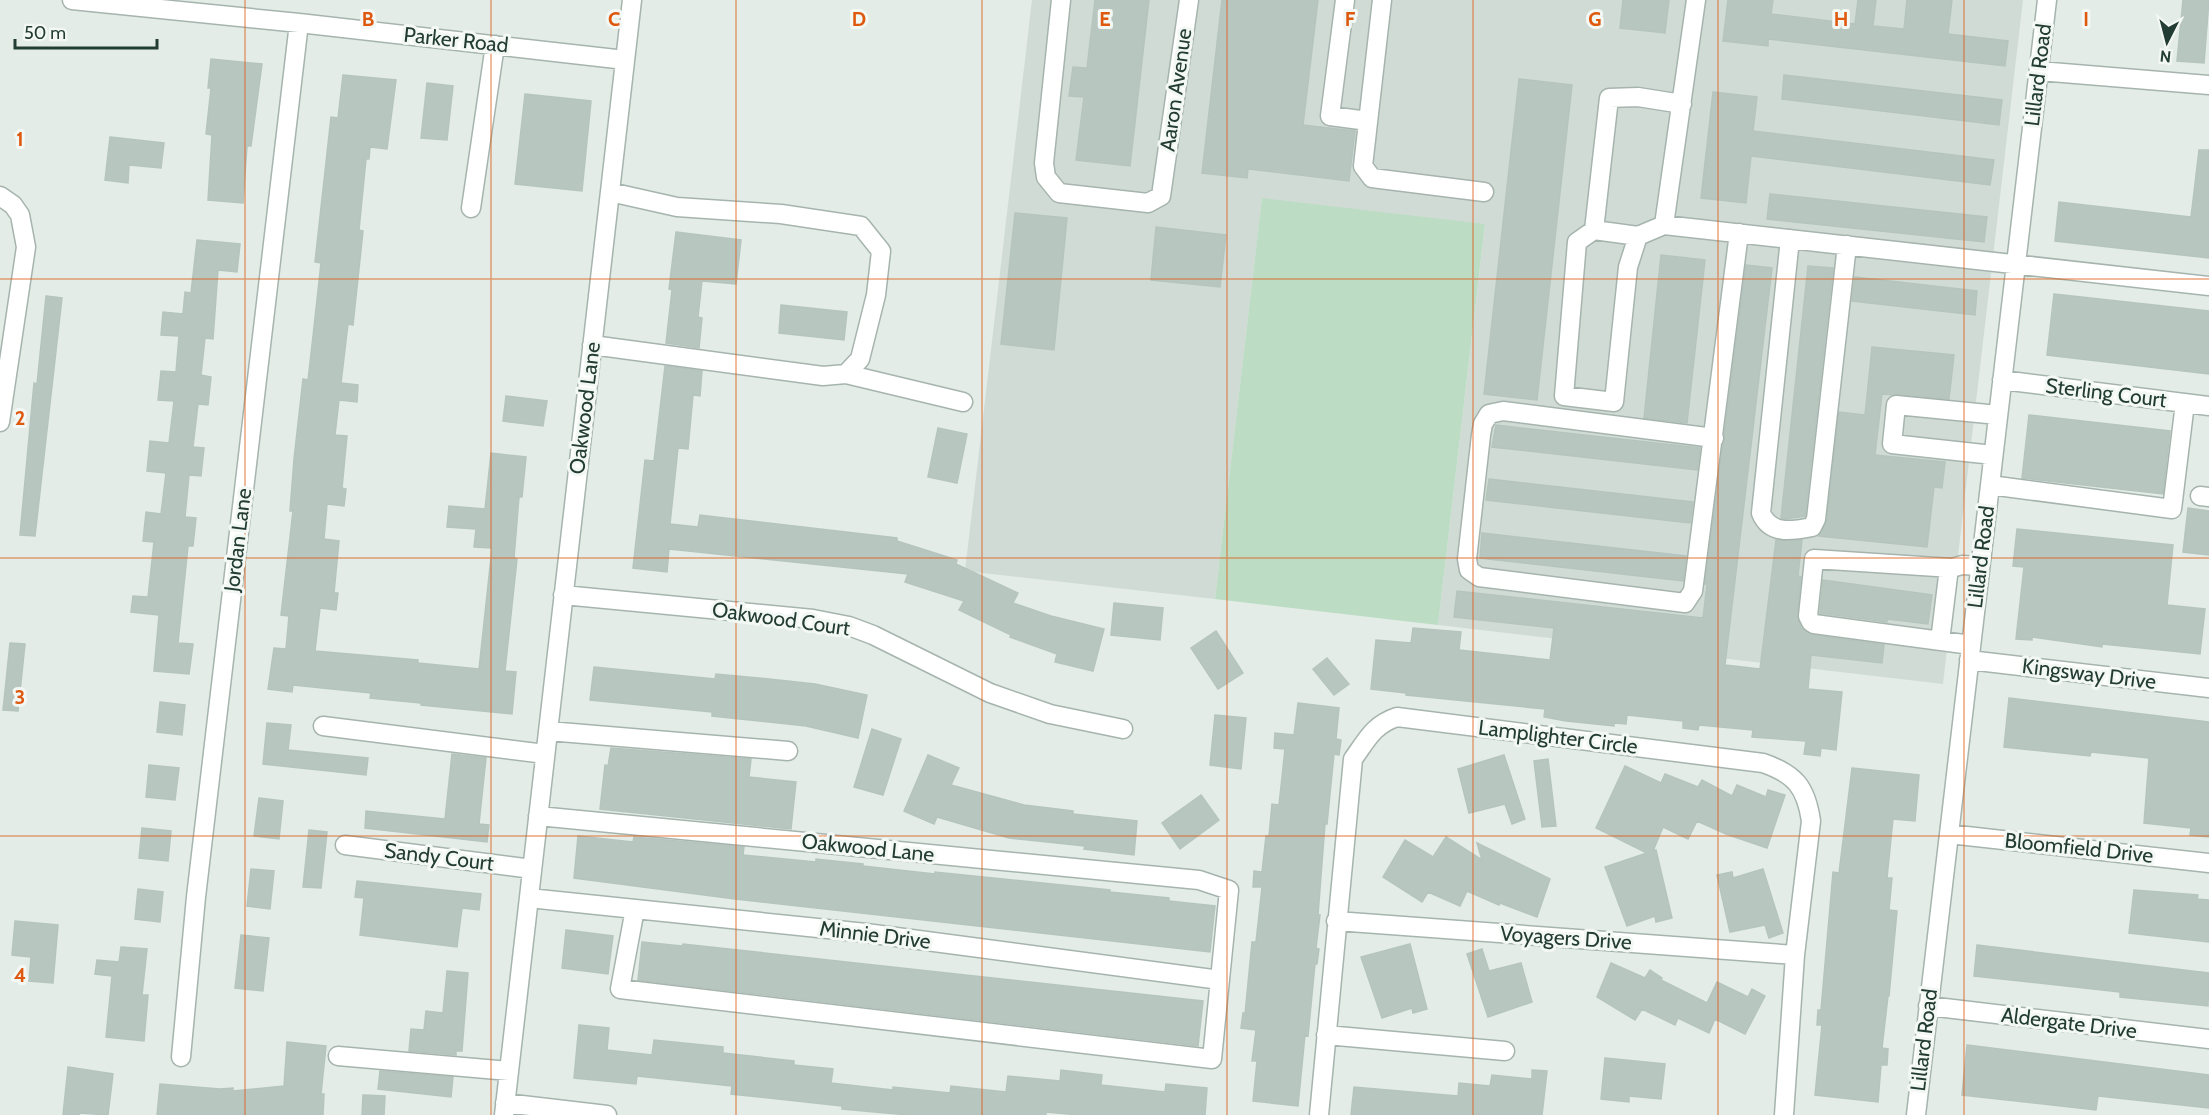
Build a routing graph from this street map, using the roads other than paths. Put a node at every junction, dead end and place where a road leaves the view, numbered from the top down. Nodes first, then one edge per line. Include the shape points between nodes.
1 (72, 0) edge
2 (632, 0) edge
3 (1061, 0) edge
4 (1189, 0) edge
5 (1345, 0) edge
6 (1382, 0) edge
7 (1696, 0) edge
8 (2047, 0) edge
9 (299, 22) junction
10 (495, 45) junction
11 (625, 60) junction
12 (2038, 70) junction
13 (2209, 85) edge
14 (1682, 104) junction
15 (1368, 121) junction
16 (609, 192) junction
17 (1484, 192) dead end
18 (0, 196) edge
19 (471, 208) dead end
20 (1664, 225) junction
21 (1594, 230) junction
22 (1739, 233) junction
23 (1638, 236) junction
24 (1790, 239) junction
25 (1847, 245) junction
26 (2016, 264) junction
27 (2209, 286) edge
28 (592, 345) junction
29 (846, 374) junction
30 (2002, 380) junction
31 (963, 402) dead end
32 (2185, 403) junction
33 (2209, 405) edge
34 (1998, 415) junction
35 (0, 422) edge
36 (1714, 438) junction
37 (1993, 455) junction
38 (1990, 485) junction
39 (1980, 566) junction
40 (1948, 568) junction
41 (563, 595) junction
42 (1940, 641) junction
43 (1970, 652) junction
44 (2209, 688) edge
45 (323, 726) dead end
46 (1123, 729) dead end
47 (548, 731) junction
48 (788, 751) dead end
49 (545, 754) junction
50 (538, 816) junction
51 (1949, 834) junction
52 (345, 845) dead end
53 (2209, 863) edge
54 (532, 869) junction
55 (529, 898) junction
56 (635, 909) junction
57 (1336, 921) junction
58 (1796, 955) junction
59 (1220, 980) junction
60 (1928, 1006) junction
61 (1326, 1035) junction
62 (2209, 1039) edge
63 (1505, 1051) dead end
64 (338, 1056) dead end
65 (181, 1057) dead end
66 (509, 1071) junction
67 (505, 1109) edge
68 (607, 1115) edge
69 (1319, 1115) edge
70 (1784, 1115) edge
71 (1916, 1115) edge

1 - 9 street, Parker Road
2 - 11 street, Oakwood Lane
3 - 4 street, Aaron Avenue via 1044,163 1046,177 1059,193 1148,203 1161,196
5 - 15 street via 1330,116
6 - 15 street
7 - 14 street
8 - 12 street, Lillard Road
9 - 10 street, Parker Road
9 - 65 street, Jordan Lane via 196,897
10 - 11 street, Parker Road
10 - 19 street
11 - 16 street, Oakwood Lane
12 - 13 street
12 - 26 street, Lillard Road
14 - 20 street
14 - 21 street via 1638,97 1609,98
15 - 17 street via 1363,166 1372,178
16 - 28 street, Oakwood Lane
16 - 29 street via 677,207 781,214 861,226 881,251 876,295 860,359
18 - 35 street via 20,215 26,247
20 - 22 street
20 - 23 street
21 - 23 street
21 - 23 street via 1577,242 1564,396 1614,402 1628,267
22 - 24 street
22 - 36 street
24 - 25 street
24 - 25 street via 1761,513 1774,528 1798,530 1812,527 1816,519
25 - 26 street
26 - 27 street
26 - 30 street, Lillard Road
28 - 29 street via 823,376
28 - 41 street, Oakwood Lane
29 - 31 street
30 - 32 street, Sterling Court
30 - 34 street, Lillard Road
32 - 33 street, Sterling Court
32 - 38 street via 2172,509
34 - 37 street, Lillard Road
34 - 37 street via 1896,405 1892,444
36 - 36 street via 1693,591 1685,603 1479,577 1469,570 1481,435 1489,414 1503,411
37 - 38 street, Lillard Road
38 - 39 street, Lillard Road
39 - 40 street
39 - 43 street, Lillard Road
40 - 42 street
40 - 42 street, Kingsway Drive via 1814,559 1808,616 1811,622
41 - 46 street, Oakwood Court via 813,619 849,626 990,693 1050,714
41 - 47 street, Oakwood Lane
42 - 43 street, Kingsway Drive
43 - 44 street, Kingsway Drive
43 - 51 street, Lillard Road
45 - 49 street
47 - 48 street
47 - 49 street, Oakwood Lane
49 - 50 street, Oakwood Lane
50 - 54 street, Oakwood Lane
50 - 59 street, Oakwood Lane via 1199,880 1229,890
51 - 53 street, Bloomfield Drive
51 - 60 street, Lillard Road
52 - 54 street, Sandy Court
54 - 55 street, Oakwood Lane
55 - 56 street, Minnie Drive
55 - 66 street, Oakwood Lane
56 - 59 street, Minnie Drive via 866,933
56 - 59 street via 620,989 1212,1059
57 - 58 street, Voyagers Drive
57 - 58 street, Lamplighter Circle via 1353,759 1374,729 1397,717 1763,763 1780,769 1796,781 1808,801 1811,821
57 - 61 street, Lamplighter Circle
58 - 70 street, Lamplighter Circle
60 - 62 street, Aldergate Drive
60 - 71 street, Lillard Road
61 - 63 street
61 - 69 street, Lamplighter Circle
64 - 66 street
66 - 67 street, Oakwood Lane
67 - 68 street

